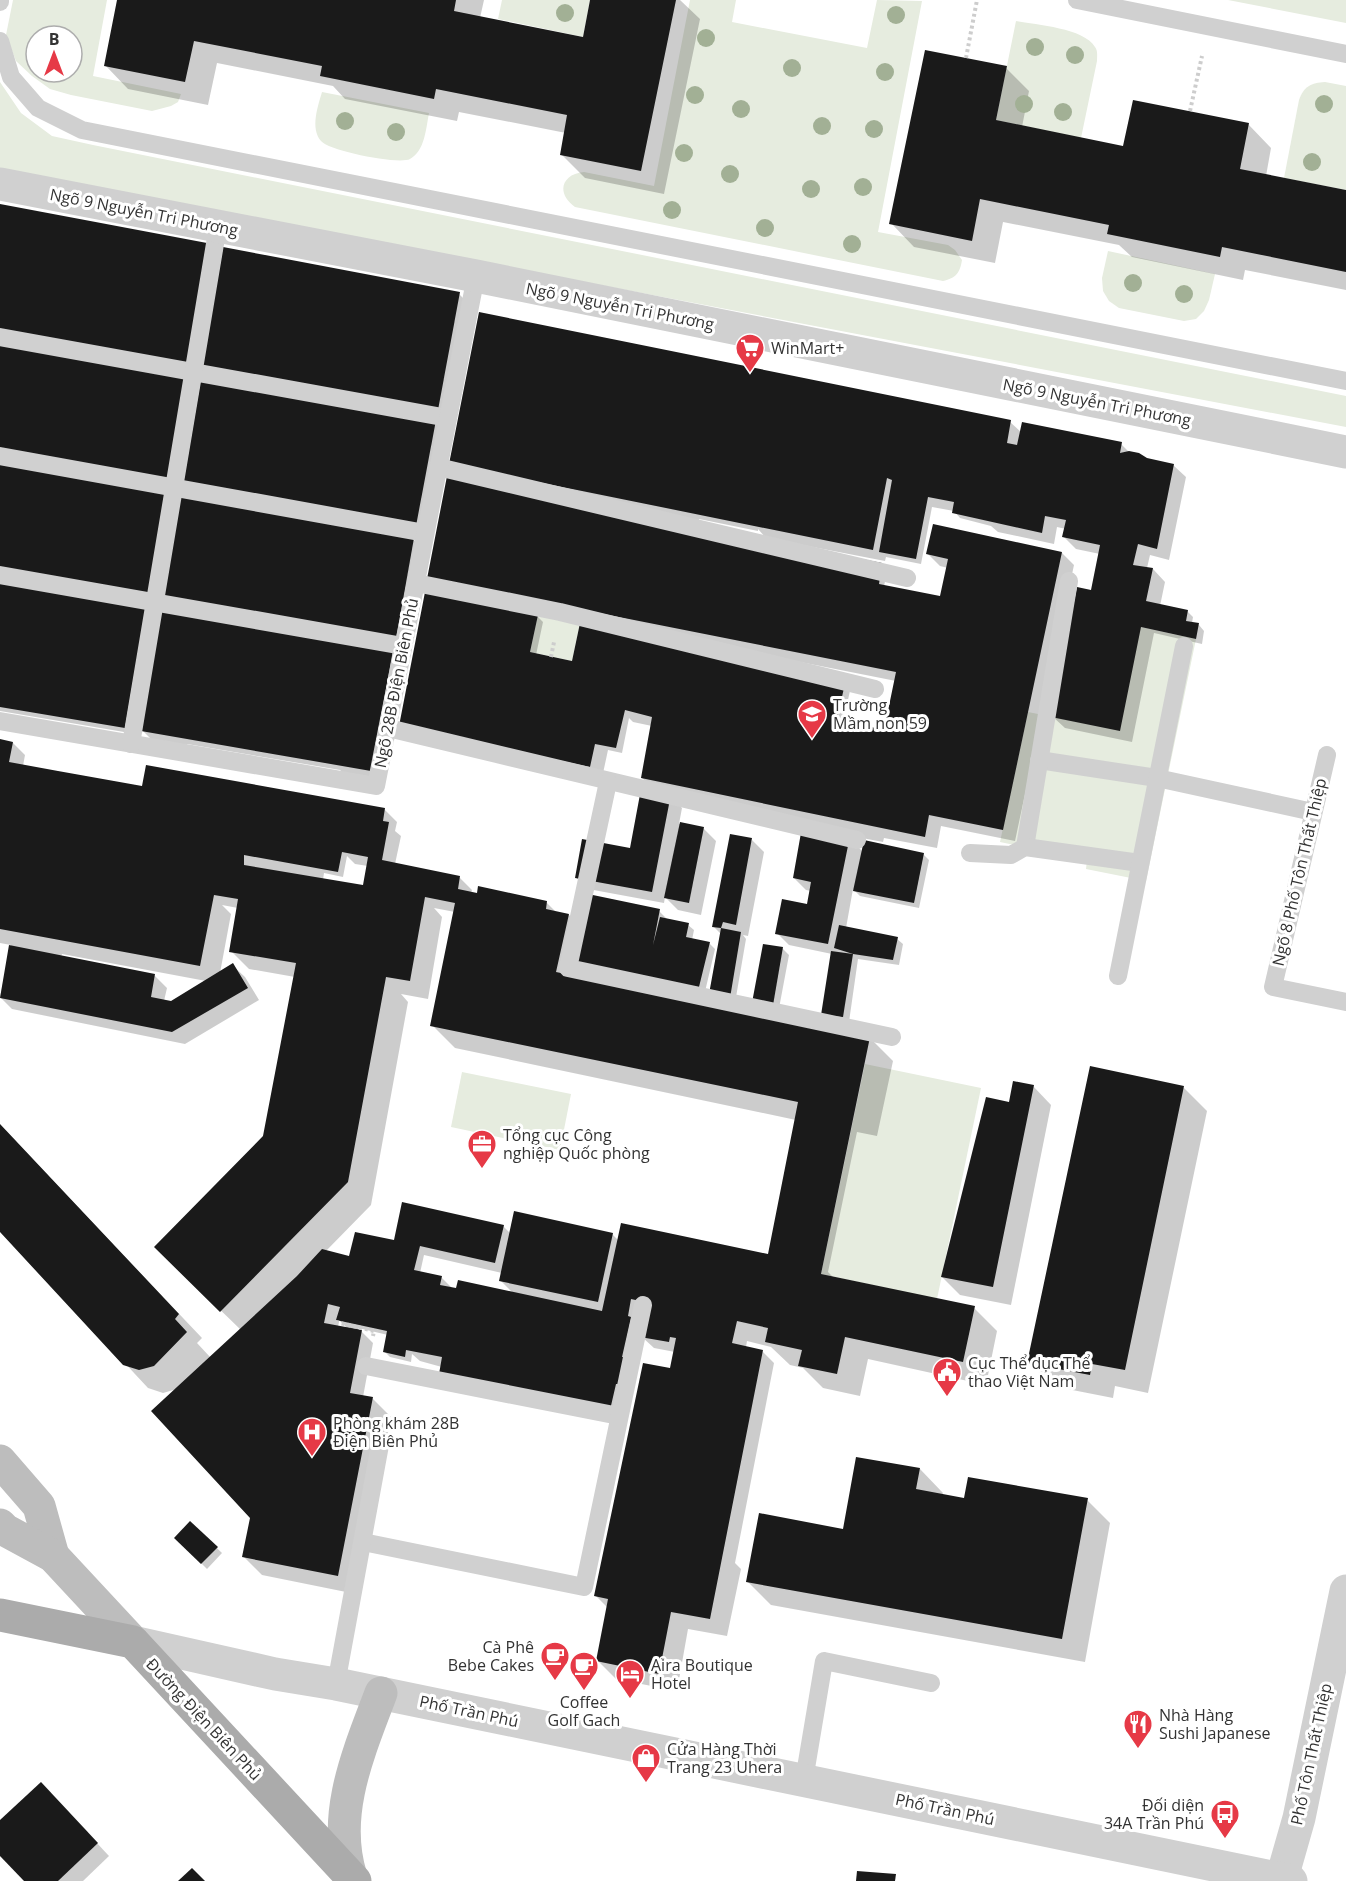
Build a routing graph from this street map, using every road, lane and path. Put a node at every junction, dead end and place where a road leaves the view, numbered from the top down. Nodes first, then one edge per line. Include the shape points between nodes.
1 (977, 0) edge
2 (1077, 0) edge
3 (0, 41) edge
4 (1346, 54) edge
5 (966, 58) dead end
6 (1200, 67) dead end
7 (1190, 111) dead end
8 (0, 184) edge
9 (218, 226) junction
10 (476, 276) junction
11 (0, 337) edge
12 (193, 372) junction
13 (1346, 381) edge
14 (448, 418) junction
15 (1346, 452) edge
16 (0, 456) edge
17 (438, 467) junction
18 (174, 487) junction
19 (425, 533) junction
20 (0, 575) edge
21 (907, 578) dead end
22 (1069, 580) dead end
23 (416, 583) junction
24 (154, 602) junction
25 (403, 646) junction
26 (1184, 646) dead end
27 (875, 689) dead end
28 (0, 721) edge
29 (388, 728) junction
30 (131, 744) junction
31 (1327, 755) dead end
32 (1039, 760) junction
33 (1157, 778) junction
34 (608, 782) junction
35 (1313, 812) junction
36 (857, 840) dead end
37 (1025, 847) junction
38 (970, 853) dead end
39 (1140, 863) junction
40 (1118, 976) dead end
41 (1346, 1002) edge
42 (892, 1037) dead end
43 (643, 1305) dead end
44 (333, 1308) dead end
45 (366, 1366) joint
46 (619, 1416) junction
47 (380, 1445) dead end
48 (0, 1461) edge
49 (0, 1525) edge
50 (363, 1542) junction
51 (53, 1556) junction
52 (1346, 1591) edge
53 (0, 1615) edge
54 (133, 1642) junction
55 (931, 1683) dead end
56 (336, 1684) junction
57 (381, 1693) junction
58 (804, 1780) junction
59 (353, 1879) edge
60 (1285, 1880) edge

1 - 5 path
2 - 4 lane
3 - 13 lane via 11,77 38,108 82,130
6 - 7 path
8 - 9 street, Ngõ 9 Nguyễn Tri Phương
9 - 10 street, Ngõ 9 Nguyễn Tri Phương
9 - 12 lane
10 - 14 lane, Ngõ 28B Điện Biên Phủ
10 - 15 street, Ngõ 9 Nguyễn Tri Phương
11 - 12 lane
12 - 14 lane
12 - 18 lane
14 - 17 lane, Ngõ 28B Điện Biên Phủ
16 - 18 lane
17 - 19 lane, Ngõ 28B Điện Biên Phủ
17 - 21 lane
18 - 19 lane
18 - 24 lane
19 - 23 lane, Ngõ 28B Điện Biên Phủ
20 - 24 lane
22 - 32 lane
23 - 25 lane, Ngõ 28B Điện Biên Phủ
23 - 27 lane via 560,612
24 - 25 lane
24 - 30 lane
25 - 29 lane, Ngõ 28B Điện Biên Phủ
26 - 33 lane
28 - 30 lane, Ngõ 28B Điện Biên Phủ
29 - 30 lane, Ngõ 28B Điện Biên Phủ via 376,786
29 - 34 lane
31 - 35 lane, Ngõ 8 Phố Tôn Thất Thiệp
32 - 33 lane
32 - 37 lane
33 - 35 lane
33 - 39 lane
34 - 36 lane
34 - 42 lane via 568,968
35 - 41 lane, Ngõ 8 Phố Tôn Thất Thiệp via 1273,987
37 - 38 lane via 1011,855
37 - 39 lane
39 - 40 lane
43 - 46 lane
44 - 45 path via 331,1321 374,1331
45 - 46 lane
46 - 50 lane via 584,1587
47 - 50 lane
48 - 51 main road, Đường Điện Biên Phủ via 39,1506
49 - 51 main road, Đường Điện Biên Phủ
50 - 56 lane
51 - 54 main road, Đường Điện Biên Phủ
52 - 60 street, Phố Tôn Thất Thiệp
53 - 54 main road, Phố Trần Phú
54 - 56 street, Phố Trần Phú
54 - 59 main road, Đường Điện Biên Phủ
55 - 58 lane via 824,1661
56 - 57 street, Phố Trần Phú
57 - 58 street, Phố Trần Phú
57 - 59 main road via 355,1763 343,1821 346,1859
58 - 60 street, Phố Trần Phú

